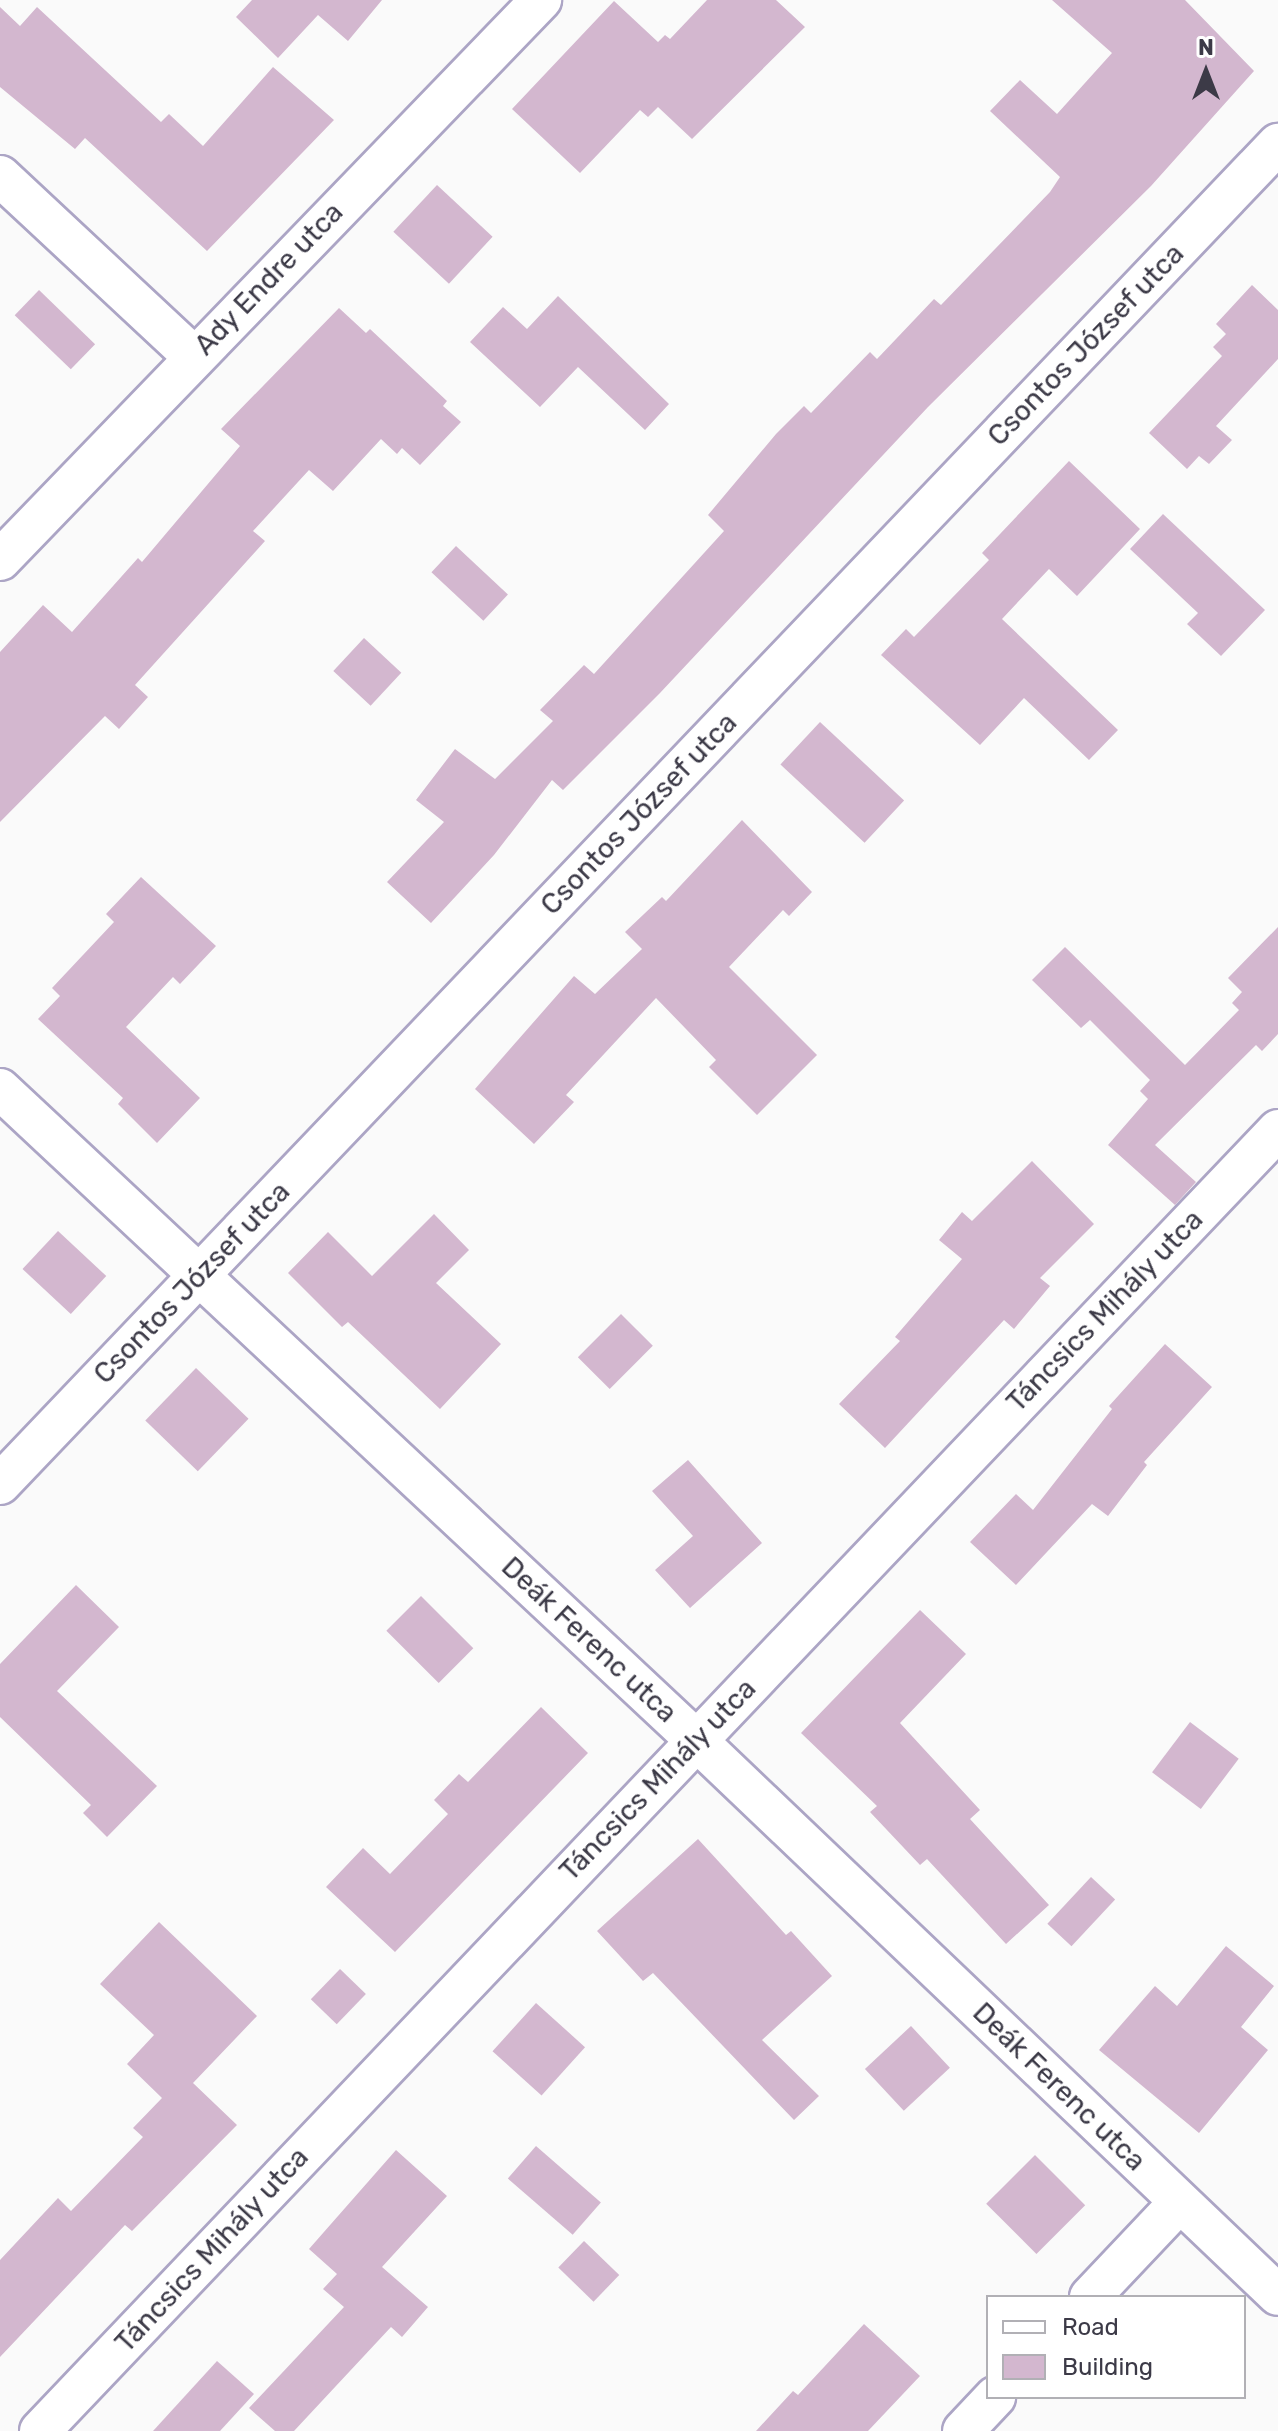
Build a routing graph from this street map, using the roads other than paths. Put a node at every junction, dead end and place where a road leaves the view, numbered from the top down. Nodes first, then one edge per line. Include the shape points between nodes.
1 (541, 0) edge
2 (1278, 144) edge
3 (0, 176) edge
4 (193, 356) junction
5 (0, 560) edge
6 (0, 1089) edge
7 (1273, 1145) edge
8 (200, 1275) junction
9 (0, 1484) edge
10 (696, 1740) junction
11 (1179, 2203) junction
12 (1092, 2295) edge
13 (1278, 2295) edge
14 (993, 2399) edge
15 (40, 2431) edge
16 (963, 2431) edge

1 - 4 street, Ady Endre utca
2 - 8 street, Csontos József utca
3 - 4 street
4 - 5 street, Ady Endre utca
6 - 8 street, Deák Ferenc utca
7 - 10 street, Táncsics Mihály utca
8 - 9 street, Csontos József utca
8 - 10 street, Deák Ferenc utca
10 - 11 street, Deák Ferenc utca
10 - 15 street, Táncsics Mihály utca
11 - 12 street
11 - 13 street, Deák Ferenc utca
14 - 16 street

